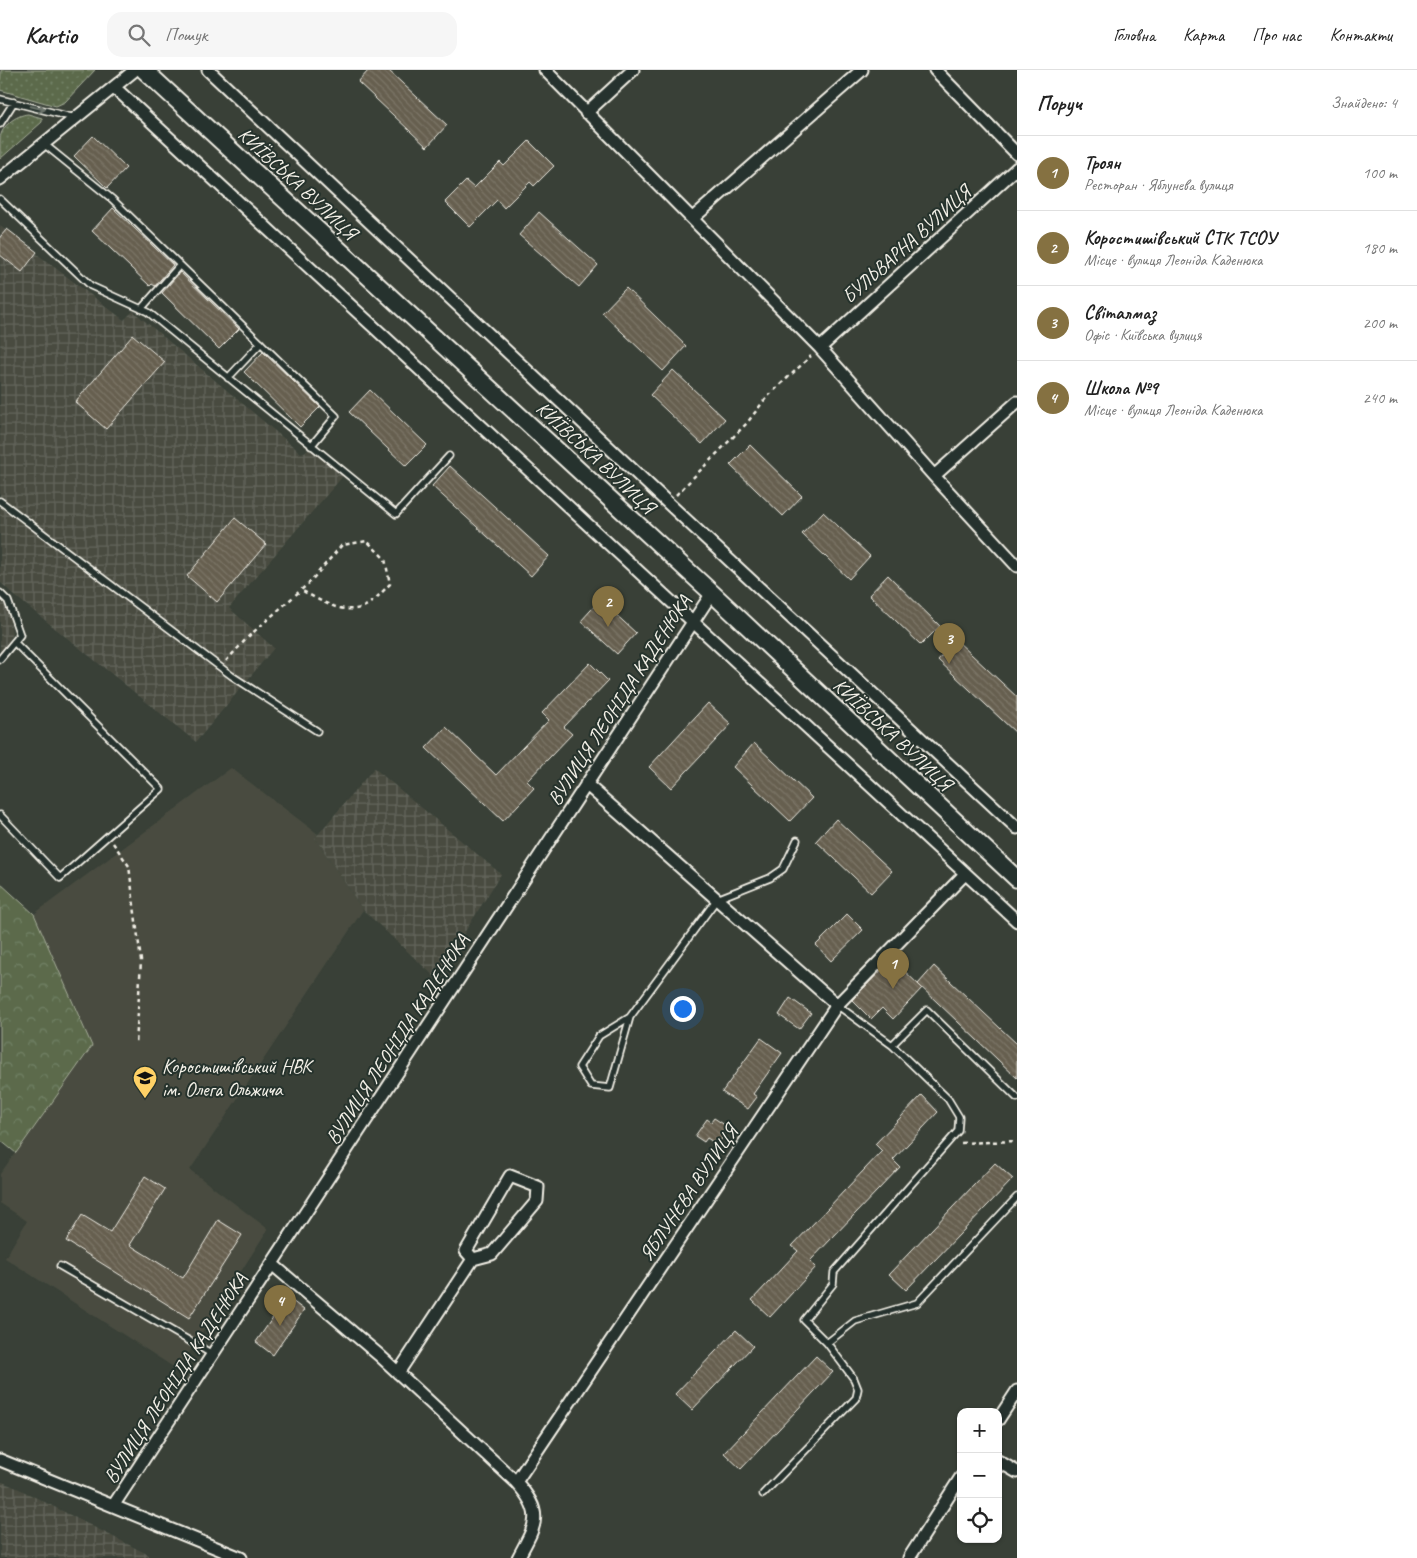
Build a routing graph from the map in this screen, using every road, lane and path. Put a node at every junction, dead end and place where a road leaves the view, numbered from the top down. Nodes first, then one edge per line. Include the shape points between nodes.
1 (135, 70) edge
2 (144, 70) edge
3 (208, 70) edge
4 (545, 70) edge
5 (633, 70) edge
6 (862, 70) edge
7 (935, 70) edge
8 (114, 87) junction
9 (0, 99) edge
10 (14, 102) junction
11 (586, 113) junction
12 (75, 118) junction
13 (0, 124) edge
14 (44, 144) junction
15 (1017, 154) edge
16 (1017, 168) edge
17 (0, 179) edge
18 (0, 199) edge
19 (693, 218) junction
20 (180, 265) junction
21 (141, 309) junction
22 (261, 343) junction
23 (820, 348) junction
24 (228, 378) junction
25 (1017, 402) edge
26 (311, 446) junction
27 (449, 456) dead end
28 (934, 476) junction
29 (0, 501) edge
30 (668, 503) junction
31 (1017, 566) edge
32 (301, 590) junction
33 (712, 593) junction
34 (0, 594) edge
35 (692, 623) junction
36 (14, 642) junction
37 (0, 658) edge
38 (220, 668) junction
39 (317, 731) dead end
40 (586, 784) junction
41 (0, 815) edge
42 (1017, 828) edge
43 (108, 836) junction
44 (797, 840) dead end
45 (965, 874) junction
46 (1017, 879) edge
47 (717, 899) junction
48 (1017, 921) edge
49 (837, 1005) junction
50 (630, 1017) junction
51 (136, 1045) dead end
52 (892, 1045) junction
53 (1017, 1098) edge
54 (1017, 1141) edge
55 (949, 1143) junction
56 (1017, 1197) edge
57 (473, 1259) junction
58 (272, 1264) junction
59 (60, 1266) dead end
60 (827, 1343) junction
61 (212, 1354) junction
62 (398, 1373) junction
63 (1017, 1391) edge
64 (1002, 1414) edge
65 (0, 1460) edge
66 (1002, 1463) edge
67 (1017, 1472) edge
68 (516, 1482) junction
69 (957, 1484) edge
70 (763, 1494) dead end
71 (113, 1506) junction
72 (241, 1558) edge
73 (518, 1558) edge
74 (908, 1558) edge

1 - 8 street
2 - 33 main road, КИЇВСЬКА ВУЛИЦЯ
3 - 30 street
4 - 11 street
5 - 11 street
6 - 19 street
7 - 15 street
8 - 12 street
8 - 35 street
9 - 10 lane
10 -> 12 lane
10 - 13 lane
11 - 19 street
12 - 14 street
14 - 17 street
14 - 20 lane via 112,200
16 - 23 street, БУЛЬВАРНА ВУЛИЦЯ
18 - 21 lane via 91,286
19 - 23 street
20 - 21 lane
20 - 22 lane
21 - 24 lane
22 - 24 lane
22 - 26 lane via 336,416
23 - 28 street
23 - 30 path via 766,398
24 - 26 lane
25 - 28 street
26 - 27 lane via 396,514
28 - 31 street
29 - 38 lane
30 - 42 street
32 - 32 path via 342,545 367,542 385,559 390,584 369,604 348,610
32 - 38 path via 248,636
33 - 35 street, ВУЛИЦЯ ЛЕОНІДА КАДЕНЮКА
33 - 46 main road, КИЇВСЬКА ВУЛИЦЯ
34 - 36 lane via 8,601 20,635
35 - 40 street, ВУЛИЦЯ ЛЕОНІДА КАДЕНЮКА
35 - 45 street
36 - 37 lane
36 - 43 lane via 161,789
38 - 39 lane
40 - 47 street
40 - 58 street, ВУЛИЦЯ ЛЕОНІДА КАДЕНЮКА
41 - 43 lane via 60,878
43 - 51 path via 130,866 141,961
44 - 47 lane via 783,868 770,878
45 - 48 street
45 - 49 street, ЯБЛУНЕВА ВУЛИЦЯ
47 - 49 street
47 - 50 lane
49 - 52 lane
49 - 68 street, ЯБЛУНЕВА ВУЛИЦЯ
50 - 50 lane via 610,1088 591,1086 579,1067 599,1036
52 - 53 lane via 927,1010
52 - 55 lane via 948,1099 959,1117 958,1131
54 - 55 path
55 - 60 lane via 834,1272 833,1284 804,1320
56 - 60 lane via 917,1303 855,1321
57 - 57 street via 492,1254 538,1201 538,1187 510,1176 466,1251
57 - 62 street
58 - 61 street, ВУЛИЦЯ ЛЕОНІДА КАДЕНЮКА
58 - 62 street
59 - 61 lane
60 - 70 lane via 854,1380 858,1389 856,1398
61 - 71 street, ВУЛИЦЯ ЛЕОНІДА КАДЕНЮКА
62 - 68 street
63 - 64 street
65 - 71 street
66 - 67 street
68 - 73 street via 529,1497 535,1513 532,1531
69 - 74 street
71 - 72 street

